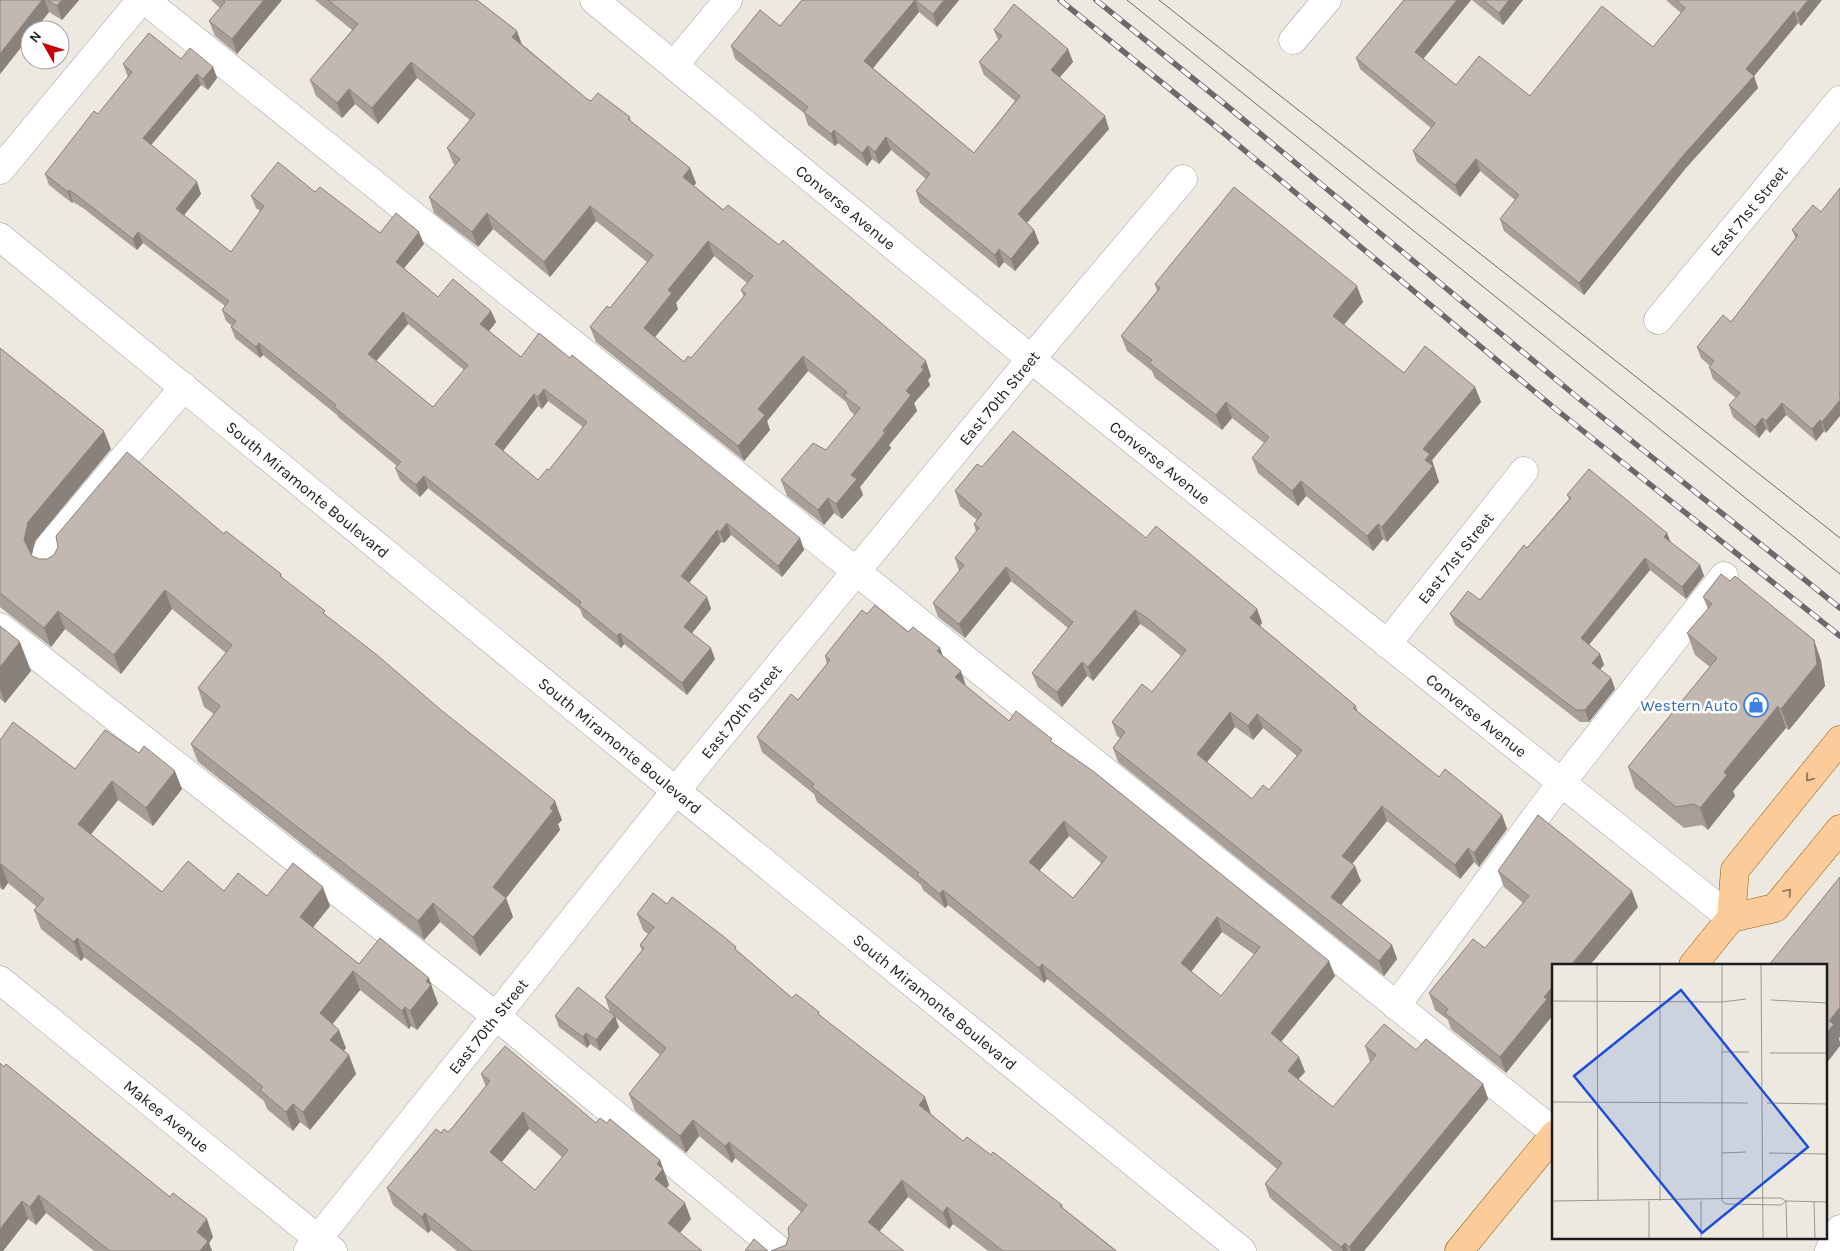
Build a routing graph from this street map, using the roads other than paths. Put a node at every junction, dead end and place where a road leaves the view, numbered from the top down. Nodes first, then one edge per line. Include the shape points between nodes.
1 (143, 0) edge
2 (594, 0) edge
3 (728, 0) edge
4 (1326, 0) edge
5 (1293, 40) dead end
6 (675, 64) junction
7 (1840, 100) edge
8 (0, 170) edge
9 (1183, 179) dead end
10 (0, 237) edge
11 (1658, 320) dead end
12 (1031, 359) junction
13 (184, 387) junction
14 (1524, 471) dead end
15 (49, 563) edge
16 (857, 570) junction
17 (1724, 576) edge
18 (0, 627) edge
19 (1387, 644) junction
20 (1840, 740) edge
21 (1562, 783) junction
22 (676, 791) junction
23 (1840, 829) edge
24 (1731, 918) junction
25 (1694, 964) edge
26 (0, 980) edge
27 (1396, 1006) junction
28 (496, 1016) junction
29 (1552, 1132) edge
30 (1552, 1136) edge
31 (1840, 1229) edge
32 (1813, 1238) edge
33 (320, 1247) edge
34 (780, 1251) edge
35 (1242, 1251) edge
36 (1459, 1251) edge
37 (1829, 1251) edge

1 - 8 street
1 - 16 street
2 - 6 street, Converse Avenue
3 - 6 street
4 - 5 street
6 - 12 street, Converse Avenue
7 - 11 street, East 71st Street
9 - 12 street, East 70th Street
10 - 13 street, South Miramonte Boulevard
12 - 16 street, East 70th Street
12 - 19 street, Converse Avenue
13 - 15 street via 49,547 46,554
13 - 22 street, South Miramonte Boulevard
14 - 19 street, East 71st Street
16 - 22 street, East 70th Street
16 - 27 street
17 - 21 street
18 - 28 street
19 - 21 street, Converse Avenue
20 -> 24 main road via 1735,870
21 - 24 street, Converse Avenue
21 - 27 street
22 - 28 street, East 70th Street
22 - 35 street, South Miramonte Boulevard
24 -> 23 main road via 1775,908
24 - 25 main road
26 - 33 street, Makee Avenue
27 - 29 street
28 - 33 street, East 70th Street
28 - 34 street
30 - 36 main road
31 - 37 street
32 - 37 street

